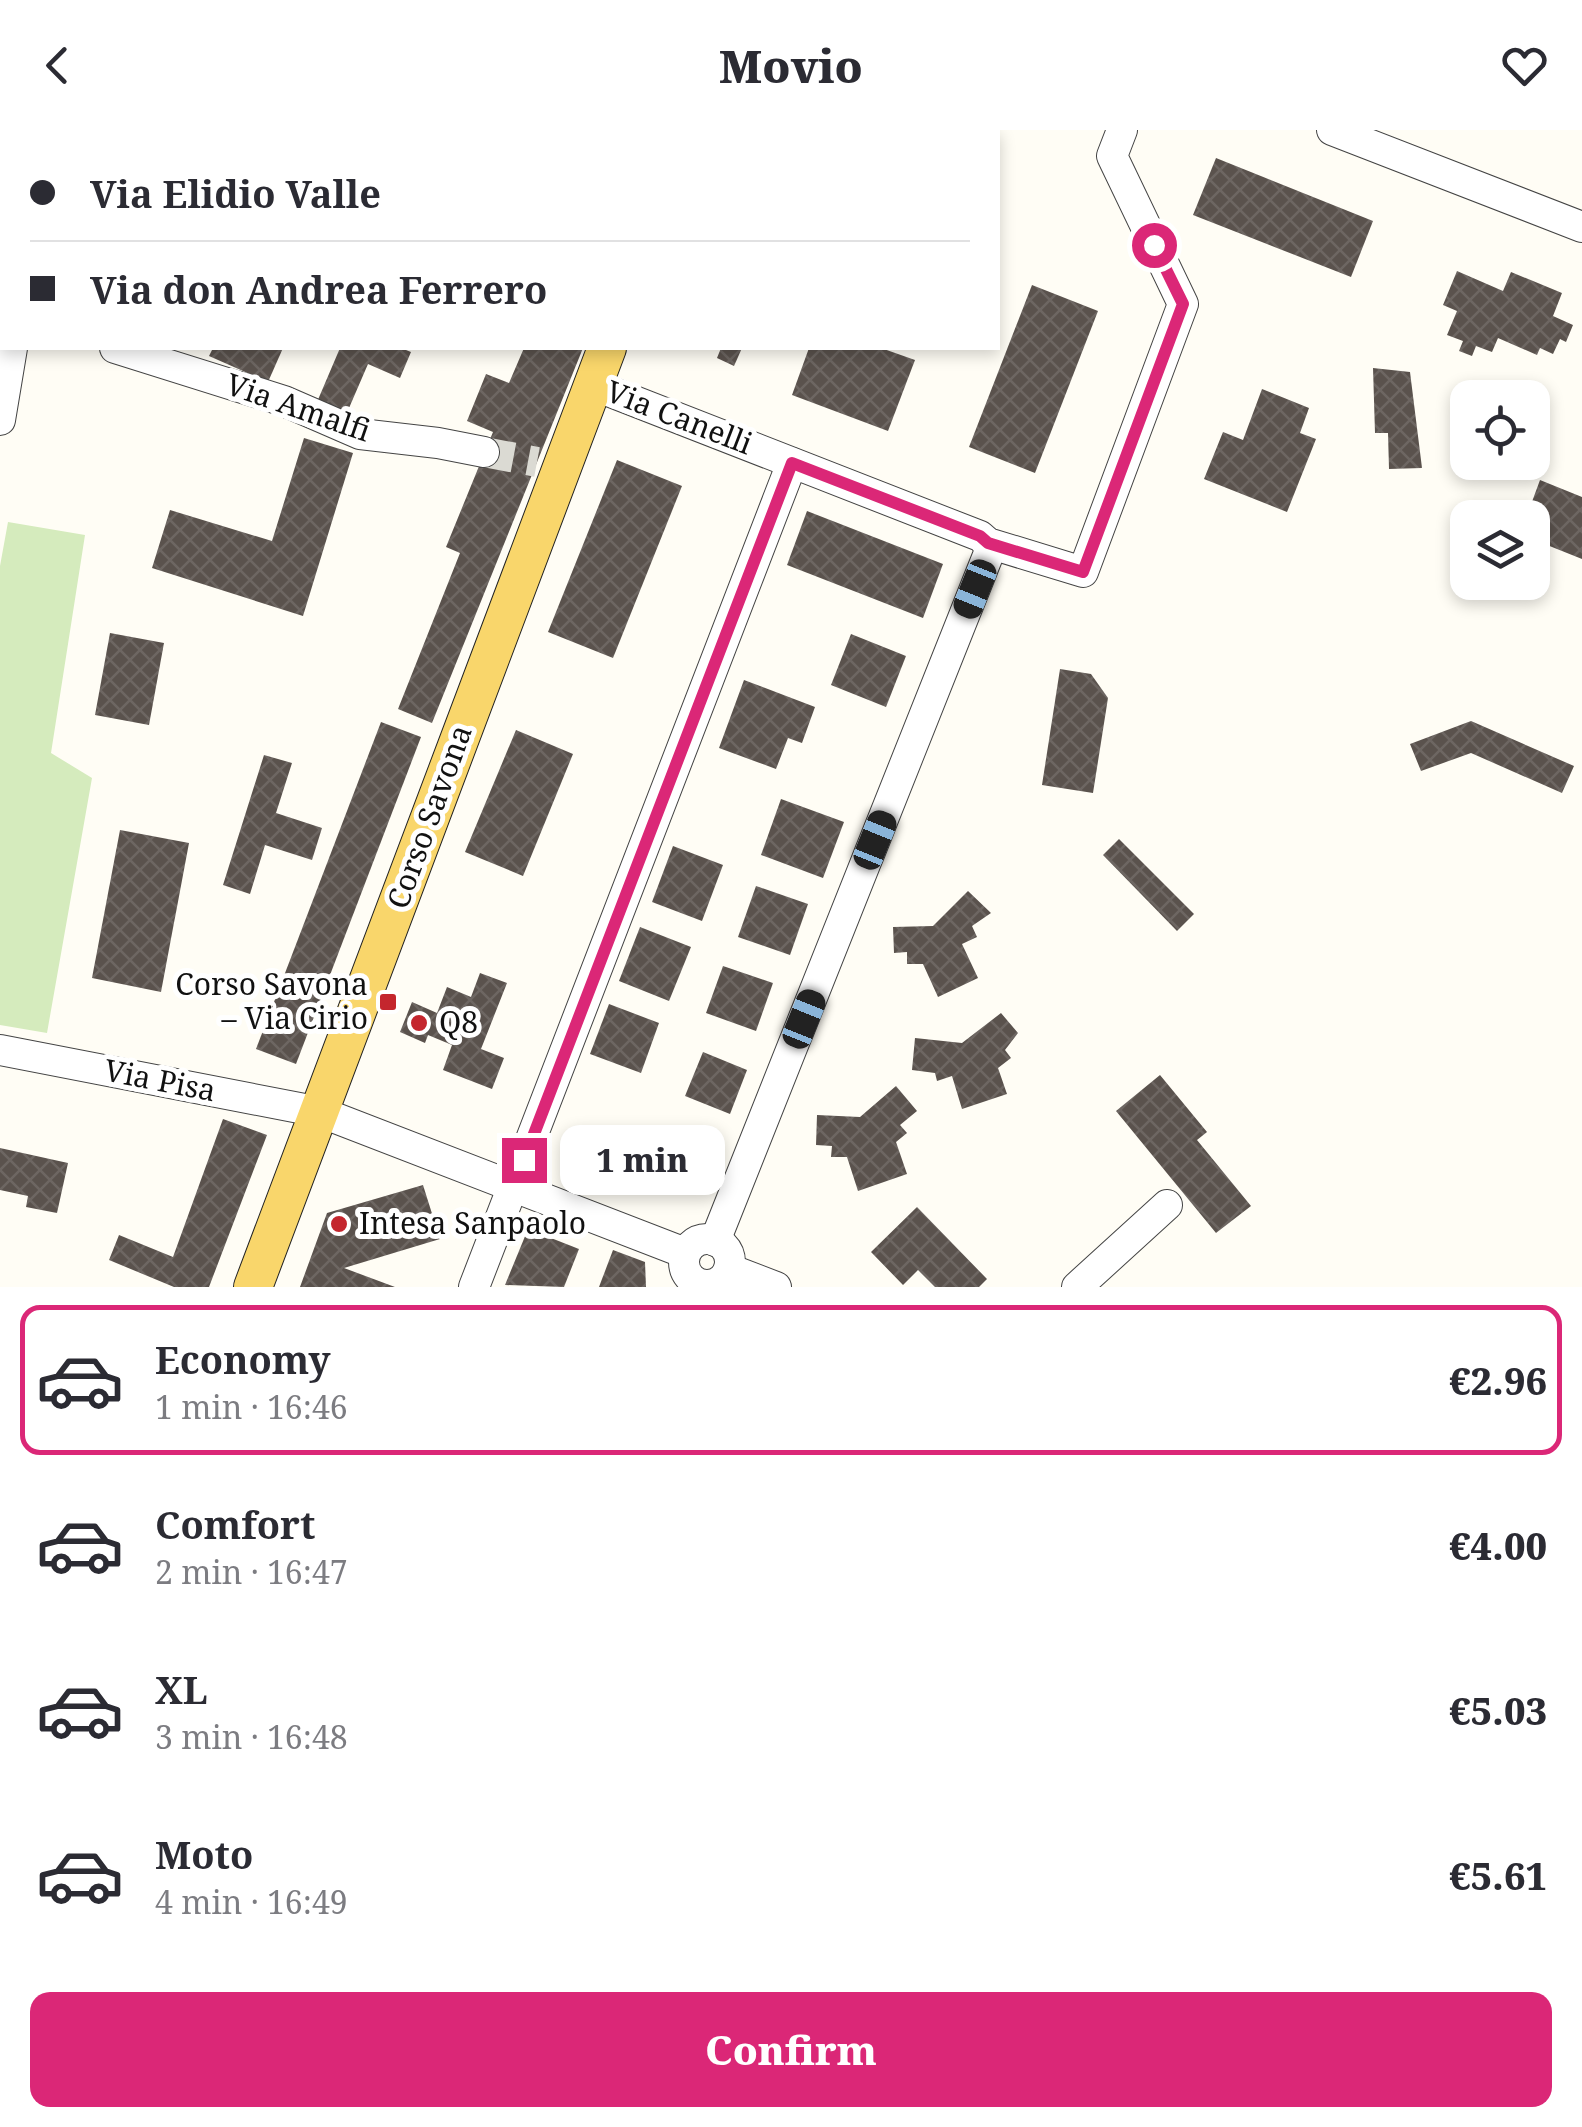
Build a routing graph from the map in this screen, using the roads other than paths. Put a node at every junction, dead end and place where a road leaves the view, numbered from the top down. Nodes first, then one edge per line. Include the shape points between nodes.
1 (1122, 130) edge
2 (1332, 130) edge
3 (1582, 227) edge
4 (121, 350) edge
5 (606, 350) edge
6 (8, 354) edge
7 (593, 384) junction
8 (0, 420) edge
9 (484, 452) tunnel mouth
10 (792, 463) junction
11 (988, 543) junction
12 (0, 1050) edge
13 (320, 1112) junction
14 (514, 1187) junction
15 (1167, 1205) dead end
16 (716, 1241) junction
17 (685, 1253) junction
18 (729, 1270) junction
19 (702, 1286) edge
20 (253, 1287) edge
21 (474, 1287) edge
22 (776, 1287) edge
23 (1077, 1287) edge

1 - 11 street, Via Canelli via 1112,156 1183,304 1083,572
2 - 3 street
4 - 9 street, Via Amalfi via 284,401 360,434
5 - 7 main road, Corso Savona
6 - 8 street
7 - 10 street, Via Canelli
7 - 13 main road, Corso Savona via 549,464
10 - 11 street, Via Canelli
10 - 14 street
11 - 16 street
12 - 13 street, Via Pisa
13 - 14 street, Via Pisa
13 - 20 main road, Corso Savona
14 - 17 street, Via Pisa
14 - 21 street
15 - 23 street
16 - 17 street via 701,1240
16 - 18 street via 726,1250
17 - 19 street via 686,1273
18 - 19 street via 721,1281
18 - 22 street

